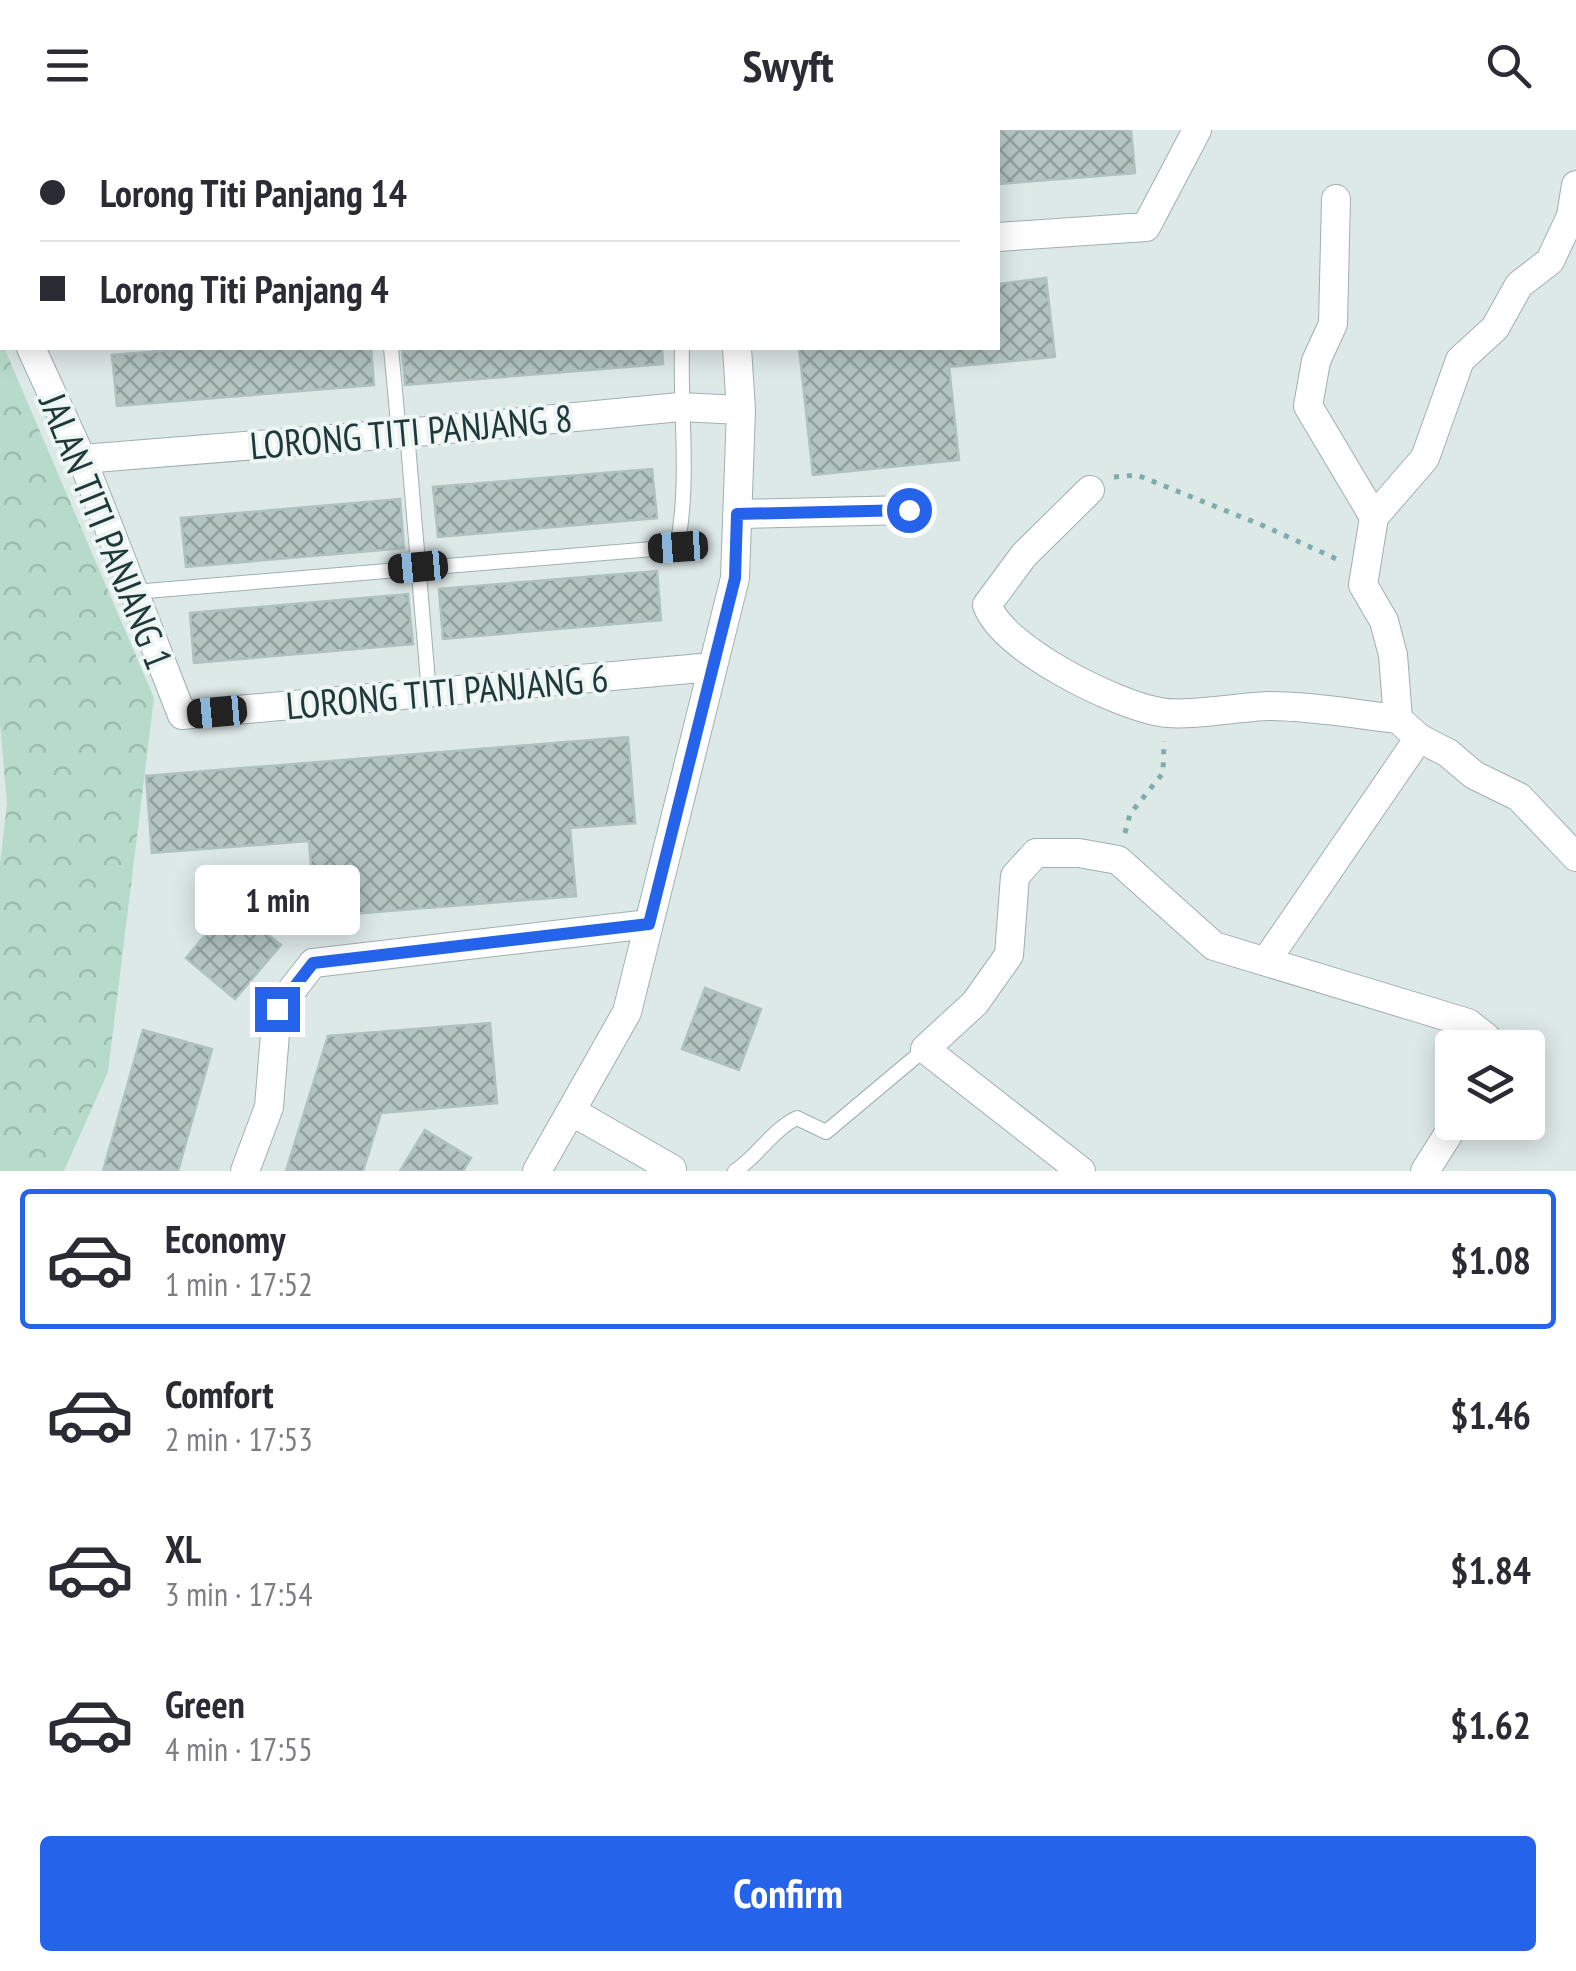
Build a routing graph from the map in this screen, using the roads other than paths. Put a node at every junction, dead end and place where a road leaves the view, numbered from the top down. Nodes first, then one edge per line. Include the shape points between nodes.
1 (1197, 130) edge
2 (1576, 185) edge
3 (1336, 200) dead end
4 (1000, 237) edge
5 (32, 350) edge
6 (391, 350) edge
7 (682, 350) edge
8 (737, 350) edge
9 (680, 407) junction
10 (741, 410) junction
11 (403, 434) junction
12 (82, 459) junction
13 (1090, 490) road end
14 (909, 510) dead end
15 (737, 514) junction
16 (1374, 517) junction
17 (418, 567) junction
18 (134, 592) junction
19 (712, 668) junction
20 (428, 693) junction
21 (182, 715) joint
22 (1408, 728) junction
23 (1576, 857) edge
24 (649, 924) junction
25 (1266, 961) junction
26 (1477, 1030) edge
27 (925, 1048) junction
28 (571, 1111) junction
29 (1445, 1140) edge
30 (680, 1170) edge
31 (245, 1171) edge
32 (538, 1171) edge
33 (735, 1171) edge
34 (1081, 1171) edge
35 (1425, 1171) edge

1 - 4 street via 1146,227
2 - 16 street via 1571,216 1550,260 1519,285 1494,328 1460,360 1425,458
3 - 16 street via 1333,324 1316,362 1308,406
5 - 12 street, JALAN TITI PANJANG 1
6 - 11 lane
7 - 9 lane
8 - 10 street
9 - 10 street, LORONG TITI PANJANG 8
9 - 11 street, LORONG TITI PANJANG 8
9 - 17 lane via 684,510 678,547
10 - 15 street
11 - 12 street, LORONG TITI PANJANG 8
11 - 17 lane
12 - 18 street, JALAN TITI PANJANG 1
13 - 22 street via 1024,555 987,608 1044,662 1116,700 1163,713 1271,706
14 - 15 street
15 - 19 street via 735,578
16 - 22 street via 1363,586 1384,621
17 - 18 lane
17 - 20 lane
18 - 21 street, JALAN TITI PANJANG 1
19 - 20 street, LORONG TITI PANJANG 6
19 - 24 street
20 - 21 street, LORONG TITI PANJANG 6
22 - 23 street via 1519,797
22 - 25 street
24 - 28 street via 627,1012
24 - 31 street via 313,963 277,1009 269,1107
25 - 26 street
25 - 27 street via 1214,946 1118,860 1036,853 1015,876 1010,956 976,1003
27 - 33 lane via 826,1132 797,1118
27 - 34 street
28 - 30 street
28 - 32 street
29 - 35 street

